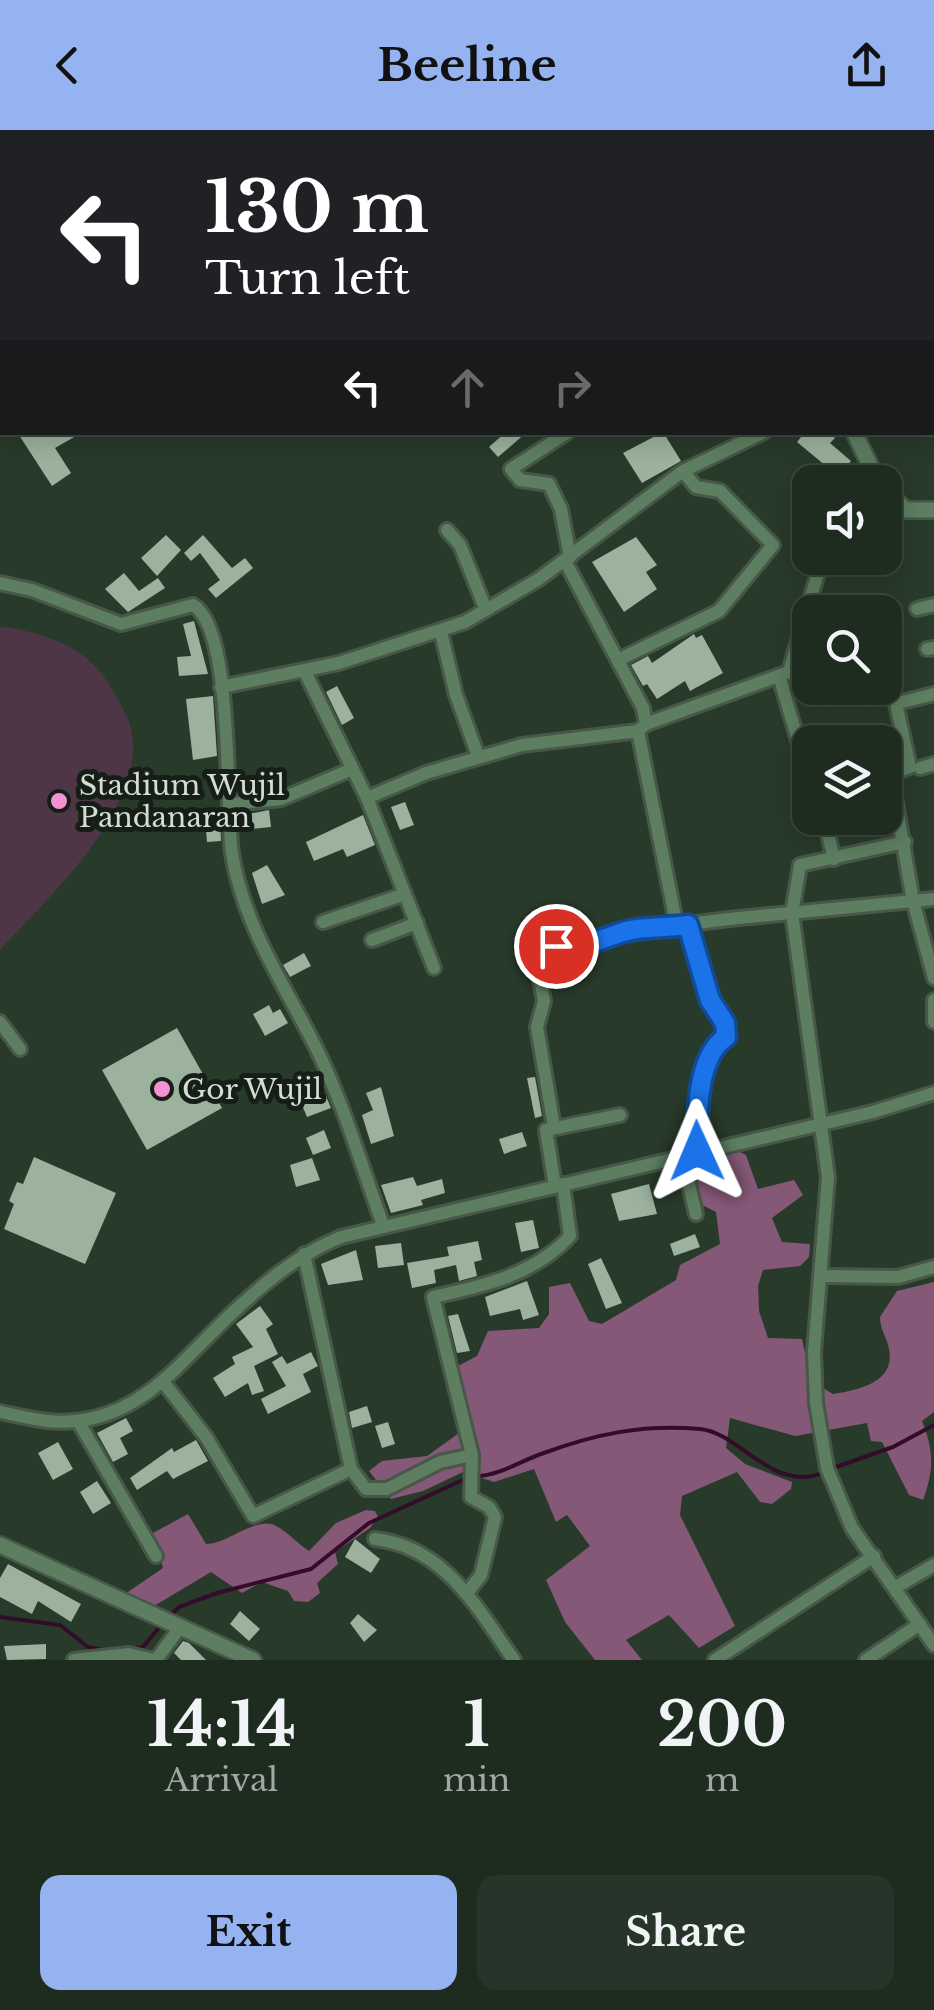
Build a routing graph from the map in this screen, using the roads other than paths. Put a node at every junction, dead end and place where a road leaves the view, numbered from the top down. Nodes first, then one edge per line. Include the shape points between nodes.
1 (563, 435) edge
2 (758, 435) edge
3 (855, 435) edge
4 (870, 465) edge
5 (683, 470) junction
6 (902, 506) edge
7 (934, 510) edge
8 (447, 530) dead end
9 (568, 559) junction
10 (817, 575) edge
11 (0, 583) edge
12 (934, 605) edge
13 (916, 609) dead end
14 (486, 610) junction
15 (441, 632) junction
16 (620, 659) junction
17 (306, 672) junction
18 (792, 672) edge
19 (784, 674) junction
20 (220, 687) junction
21 (934, 694) edge
22 (902, 702) edge
23 (898, 705) edge
24 (794, 725) edge
25 (642, 727) junction
26 (478, 756) junction
27 (350, 770) junction
28 (367, 798) junction
29 (232, 804) junction
30 (828, 835) edge
31 (905, 842) junction
32 (834, 859) junction
33 (405, 894) junction
34 (934, 899) edge
35 (914, 902) junction
36 (792, 913) junction
37 (323, 922) dead end
38 (416, 923) junction
39 (682, 926) junction
40 (372, 940) dead end
41 (434, 968) dead end
42 (934, 978) edge
43 (934, 1000) edge
44 (0, 1022) edge
45 (934, 1022) edge
46 (20, 1048) dead end
47 (934, 1092) edge
48 (620, 1115) dead end
49 (821, 1124) junction
50 (554, 1127) junction
51 (697, 1151) junction
52 (682, 1154) junction
53 (559, 1185) junction
54 (696, 1214) dead end
55 (383, 1226) junction
56 (304, 1254) junction
57 (934, 1267) edge
58 (822, 1276) junction
59 (164, 1384) junction
60 (0, 1412) edge
61 (78, 1421) junction
62 (472, 1461) junction
63 (351, 1469) junction
64 (376, 1539) dead end
65 (0, 1545) edge
66 (156, 1556) dead end
67 (874, 1556) junction
68 (934, 1565) edge
69 (896, 1588) junction
70 (467, 1593) junction
71 (172, 1622) junction
72 (920, 1624) junction
73 (934, 1645) edge
74 (74, 1660) edge
75 (93, 1660) edge
76 (155, 1660) edge
77 (253, 1660) edge
78 (514, 1660) edge
79 (716, 1660) edge
80 (866, 1660) edge

1 - 9 street via 511,469 520,480 549,484 556,492
2 - 5 street
3 - 4 street
5 - 9 street
5 - 16 street via 696,487 720,491 773,545 720,610
6 - 7 street
8 - 14 street via 460,545
9 - 14 street
9 - 16 street
10 - 19 street
11 - 20 street via 121,624 192,605 214,633
12 - 13 street
14 - 15 street
15 - 17 street
15 - 26 street
16 - 25 street
17 - 20 street
17 - 27 street
18 - 19 street
19 - 24 street
19 - 25 street
20 - 29 street
21 - 22 street
23 - 31 street via 910,769 893,773 892,780
25 - 26 street
25 - 39 street
26 - 28 street
27 - 28 street
27 - 29 street via 280,798
28 - 33 street
29 - 55 street via 234,863 258,935 323,1064
30 - 32 street
31 - 32 street
31 - 35 street
32 - 36 street via 796,868
33 - 37 street
33 - 38 street
34 - 35 street
35 - 36 street
35 - 42 street
36 - 39 street
36 - 49 street
38 - 40 street
38 - 41 street
39 - 50 street via 618,933 572,948 542,947 538,1028
39 - 51 street via 726,1037 714,1044 698,1089
43 - 45 street
44 - 46 street
47 - 49 street
48 - 50 street
49 - 51 street
49 - 58 street via 828,1178
50 - 53 street via 544,1135
51 - 52 street
52 - 53 street
52 - 54 street
53 - 55 street
53 - 62 street via 570,1236 554,1251 519,1273 433,1297
55 - 56 street
56 - 59 street via 228,1316
56 - 63 street
57 - 58 street via 898,1276
58 - 67 street via 815,1374 828,1468 852,1528
59 - 61 street
59 - 63 street via 206,1437 253,1516
60 - 61 street
61 - 66 street
62 - 63 street via 440,1462 379,1491 361,1486
62 - 70 street via 474,1503 495,1517 481,1575
64 - 70 street via 421,1553
65 - 71 street
67 - 69 street
67 - 79 street
68 - 69 street
69 - 72 street
70 - 78 street
71 - 76 street
71 - 77 street
72 - 73 street
72 - 80 street
74 - 75 street
75 - 76 street via 130,1654

